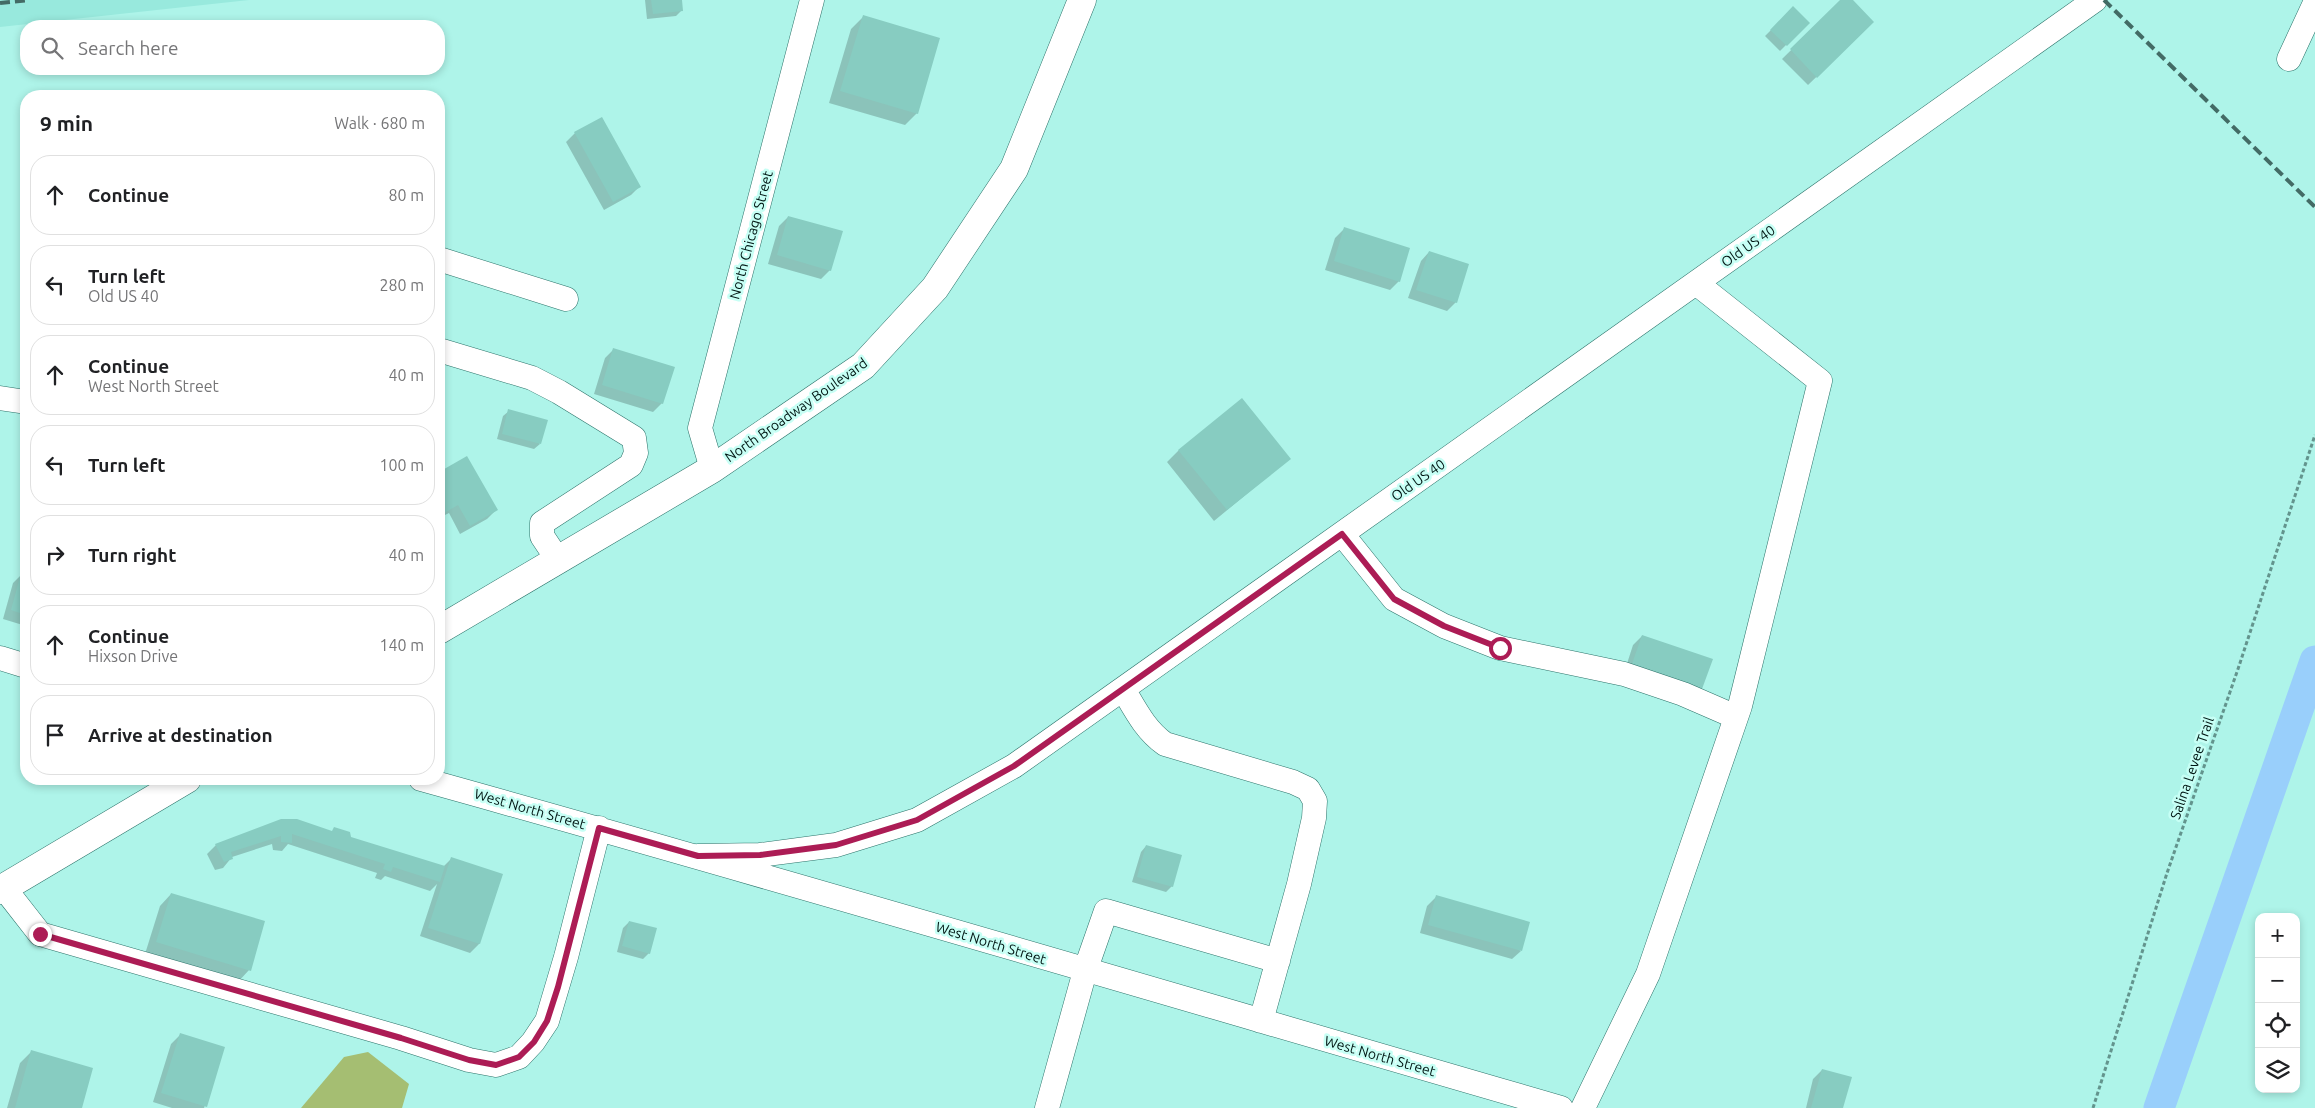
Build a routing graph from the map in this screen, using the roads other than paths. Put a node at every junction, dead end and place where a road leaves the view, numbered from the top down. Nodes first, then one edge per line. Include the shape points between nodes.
1 (812, 0) edge
2 (2095, 0) edge
3 (2315, 2) edge
4 (1081, 4) edge
5 (2289, 59) dead end
6 (445, 261) edge
7 (1696, 283) junction
8 (566, 299) dead end
9 (445, 352) edge
10 (0, 398) edge
11 (20, 400) edge
12 (712, 469) junction
13 (1342, 534) junction
14 (558, 560) junction
15 (445, 626) edge
16 (0, 658) edge
17 (20, 664) edge
18 (1123, 689) junction
19 (1736, 717) junction
20 (177, 785) edge
21 (443, 785) edge
22 (599, 828) junction
23 (698, 856) junction
24 (2, 889) edge
25 (1278, 960) junction
26 (1085, 971) junction
27 (1261, 1021) junction
28 (1048, 1108) edge
29 (1561, 1108) edge
30 (1583, 1108) edge

1 - 12 street, North Chicago Street via 700,428
2 - 7 street, Old US 40
3 - 5 street
4 - 12 main road, North Broadway Boulevard via 1014,168 935,288 863,366
6 - 8 street
7 - 13 street, Old US 40
7 - 19 street via 1820,381
9 - 14 street via 532,378 634,438 636,453 631,465 542,523 542,536
10 - 11 street
12 - 14 main road, North Broadway Boulevard
13 - 18 street, Old US 40
13 - 19 street via 1394,599 1444,626 1500,648 1624,674
14 - 15 main road, North Broadway Boulevard
16 - 17 street
18 - 23 street, Old US 40 via 1014,766 917,820 836,845 760,855
18 - 25 street via 1146,726 1165,744 1293,782 1308,789 1315,801 1314,818
19 - 30 street via 1648,974
20 - 24 main road
21 - 22 street, West North Street
22 - 23 street, West North Street
22 - 24 street via 547,1021 534,1042 519,1057 496,1065 469,1060 40,934
23 - 26 street, West North Street
25 - 26 street via 1106,911
25 - 27 street
26 - 27 street, West North Street
26 - 28 street
27 - 29 street, West North Street

